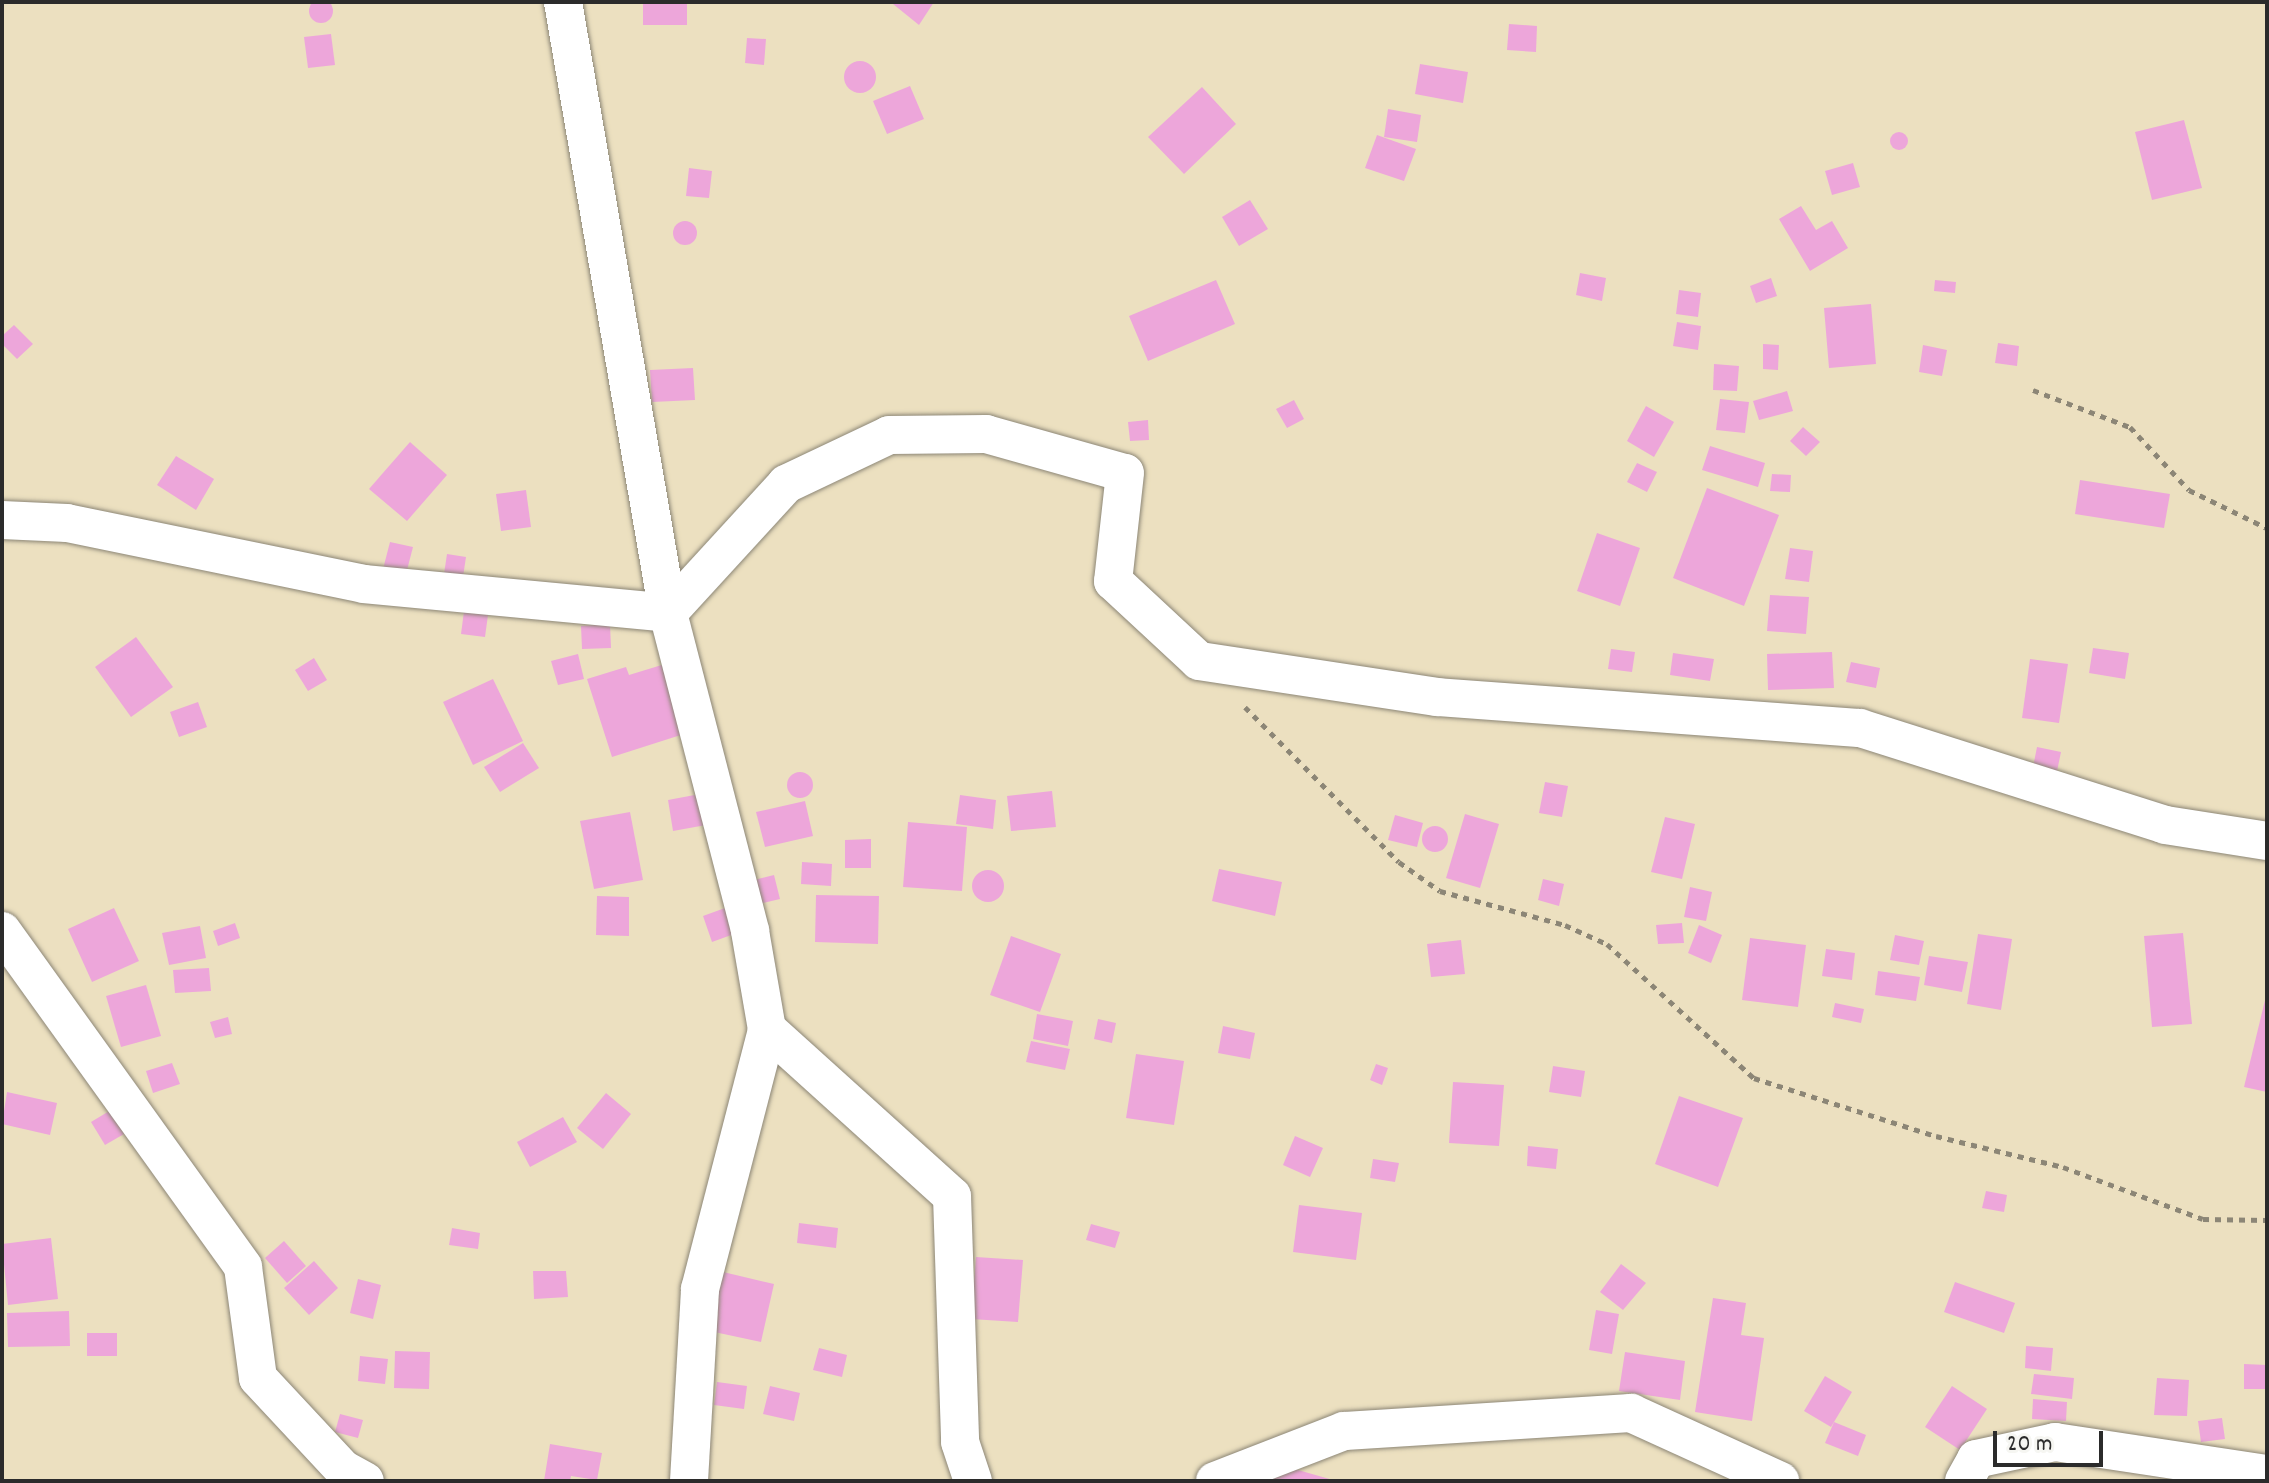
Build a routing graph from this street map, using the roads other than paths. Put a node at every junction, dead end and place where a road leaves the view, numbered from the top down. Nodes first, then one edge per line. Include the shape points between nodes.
1 (563, 2) edge
2 (2, 520) edge
3 (668, 613) junction
4 (2267, 841) edge
5 (2, 931) edge
6 (767, 1029) junction
7 (2267, 1474) edge
8 (365, 1481) edge
9 (689, 1481) edge
10 (973, 1481) edge
11 (1215, 1481) edge
12 (1780, 1481) edge
13 (1964, 1481) edge

1 - 3 street
2 - 3 street via 67,523 364,584
3 - 4 street via 786,484 889,435 986,434 1125,473 1113,581 1199,661 1437,697 1860,728 2165,825
3 - 6 street via 750,931
5 - 8 street via 243,1267 258,1378 343,1469
6 - 9 street via 700,1289
6 - 10 street via 952,1196 960,1442
7 - 13 street via 2055,1442 1976,1459
11 - 12 street via 1344,1431 1631,1413

